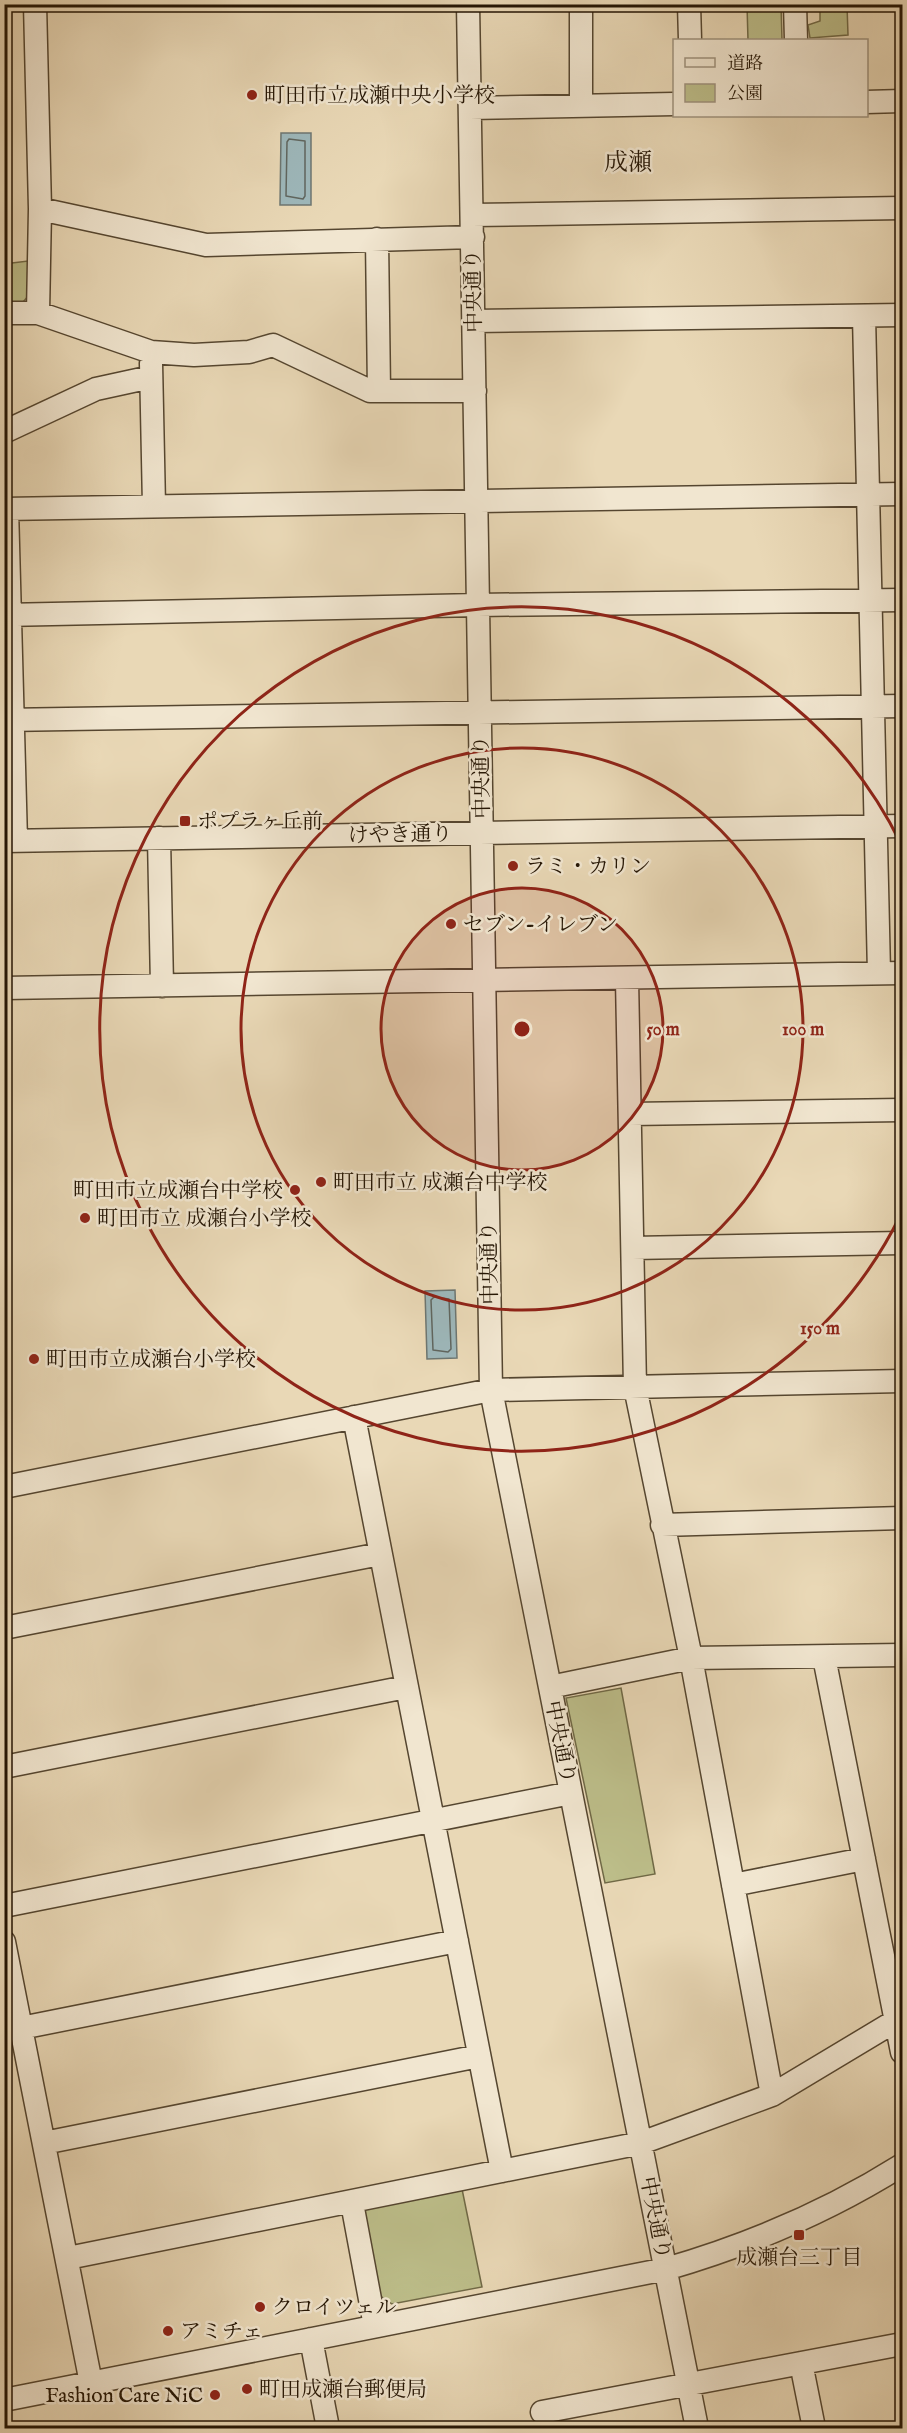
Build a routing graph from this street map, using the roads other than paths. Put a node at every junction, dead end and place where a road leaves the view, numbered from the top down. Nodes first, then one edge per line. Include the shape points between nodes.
1 (35, 4) edge
2 (468, 4) edge
3 (581, 4) edge
4 (689, 4) edge
5 (795, 4) edge
6 (690, 39) edge
7 (796, 39) edge
8 (868, 102) edge
9 (903, 102) edge
10 (673, 104) edge
11 (581, 106) junction
12 (470, 108) junction
13 (903, 208) edge
14 (39, 209) junction
15 (472, 215) junction
16 (472, 237) junction
17 (377, 239) junction
18 (4, 313) edge
19 (38, 313) junction
20 (903, 315) edge
21 (864, 316) junction
22 (474, 321) junction
23 (151, 352) junction
24 (151, 377) junction
25 (380, 391) junction
26 (475, 391) junction
27 (4, 432) edge
28 (903, 494) edge
29 (868, 495) junction
30 (477, 500) junction
31 (154, 506) junction
32 (6, 508) edge
33 (869, 600) junction
34 (903, 600) edge
35 (478, 605) junction
36 (7, 615) edge
37 (871, 706) junction
38 (903, 706) edge
39 (480, 712) junction
40 (8, 720) edge
41 (903, 826) edge
42 (875, 827) junction
43 (482, 832) junction
44 (159, 838) junction
45 (10, 841) edge
46 (879, 973) junction
47 (903, 973) edge
48 (627, 979) junction
49 (484, 980) junction
50 (162, 986) junction
51 (4, 988) edge
52 (903, 1110) edge
53 (630, 1114) junction
54 (903, 1243) edge
55 (633, 1248) junction
56 (903, 1381) edge
57 (635, 1387) junction
58 (491, 1390) junction
59 (354, 1417) junction
60 (4, 1487) edge
61 (903, 1518) edge
62 (662, 1525) junction
63 (380, 1554) junction
64 (4, 1628) edge
65 (903, 1655) edge
66 (824, 1657) junction
67 (691, 1658) junction
68 (406, 1687) junction
69 (550, 1687) junction
70 (4, 1767) edge
71 (571, 1793) junction
72 (434, 1822) junction
73 (864, 1859) junction
74 (733, 1885) junction
75 (4, 1906) edge
76 (457, 1941) junction
77 (4, 1942) edge
78 (899, 2019) edge
79 (21, 2028) junction
80 (903, 2052) edge
81 (479, 2056) junction
82 (772, 2095) junction
83 (44, 2142) junction
84 (640, 2143) junction
85 (903, 2165) edge
86 (502, 2171) junction
87 (351, 2203) junction
88 (68, 2258) junction
89 (666, 2269) junction
90 (375, 2326) junction
91 (311, 2339) junction
92 (903, 2344) edge
93 (801, 2363) junction
94 (91, 2383) junction
95 (688, 2384) junction
96 (4, 2400) edge
97 (543, 2412) dead end
98 (328, 2428) edge
99 (697, 2428) edge
100 (814, 2428) edge

1 - 14 street
2 - 12 street, 中央通り
3 - 11 street
4 - 6 street
5 - 7 street
8 - 9 street
10 - 11 street
11 - 12 street
12 - 15 street, 中央通り
13 - 15 street
14 - 17 street via 206,245
14 - 19 street
15 - 16 street, 中央通り
16 - 17 street
16 - 22 street, 中央通り
17 - 25 street
18 - 19 street
19 - 23 street
20 - 21 street
21 - 22 street
21 - 29 street
22 - 26 street, 中央通り
23 - 24 street
23 - 25 street via 249,352 273,345 370,391
24 - 27 street via 96,389
24 - 31 street
25 - 26 street
26 - 30 street, 中央通り
28 - 29 street
29 - 30 street
29 - 33 street
30 - 31 street
30 - 35 street, 中央通り
31 - 32 street
32 - 36 street
33 - 34 street
33 - 35 street
33 - 37 street
35 - 36 street
35 - 39 street, 中央通り
36 - 40 street
37 - 38 street
37 - 39 street
37 - 42 street
39 - 40 street
39 - 43 street, 中央通り
40 - 45 street
41 - 42 street, けやき通り
42 - 43 street, けやき通り
42 - 46 street
43 - 44 street, けやき通り
43 - 49 street, 中央通り
44 - 45 street, けやき通り
44 - 50 street
46 - 47 street
46 - 48 street
48 - 49 street
48 - 53 street
49 - 50 street
49 - 58 street, 中央通り
50 - 51 street
52 - 53 street
53 - 55 street
54 - 55 street
55 - 57 street
56 - 57 street
57 - 58 street
57 - 62 street
58 - 59 street
58 - 69 street, 中央通り
59 - 60 street
59 - 63 street
61 - 62 street
62 - 67 street
63 - 64 street
63 - 68 street
65 - 66 street
66 - 67 street
66 - 73 street
67 - 69 street
67 - 74 street
68 - 70 street
68 - 72 street
69 - 71 street, 中央通り
71 - 72 street
71 - 84 street, 中央通り
72 - 75 street
72 - 76 street
73 - 74 street
73 - 78 street
74 - 82 street
76 - 79 street
76 - 81 street
77 - 79 street
78 - 80 street
78 - 82 street
79 - 83 street
81 - 83 street
81 - 86 street
82 - 84 street
83 - 88 street
84 - 86 street
84 - 89 street, 中央通り
85 - 89 street via 798,2221
86 - 87 street
87 - 88 street
87 - 90 street
88 - 94 street
89 - 90 street
89 - 95 street, 中央通り
90 - 91 street
91 - 94 street
91 - 98 street
92 - 93 street
93 - 95 street
93 - 100 street
94 - 96 street
95 - 97 street
95 - 99 street, 中央通り

